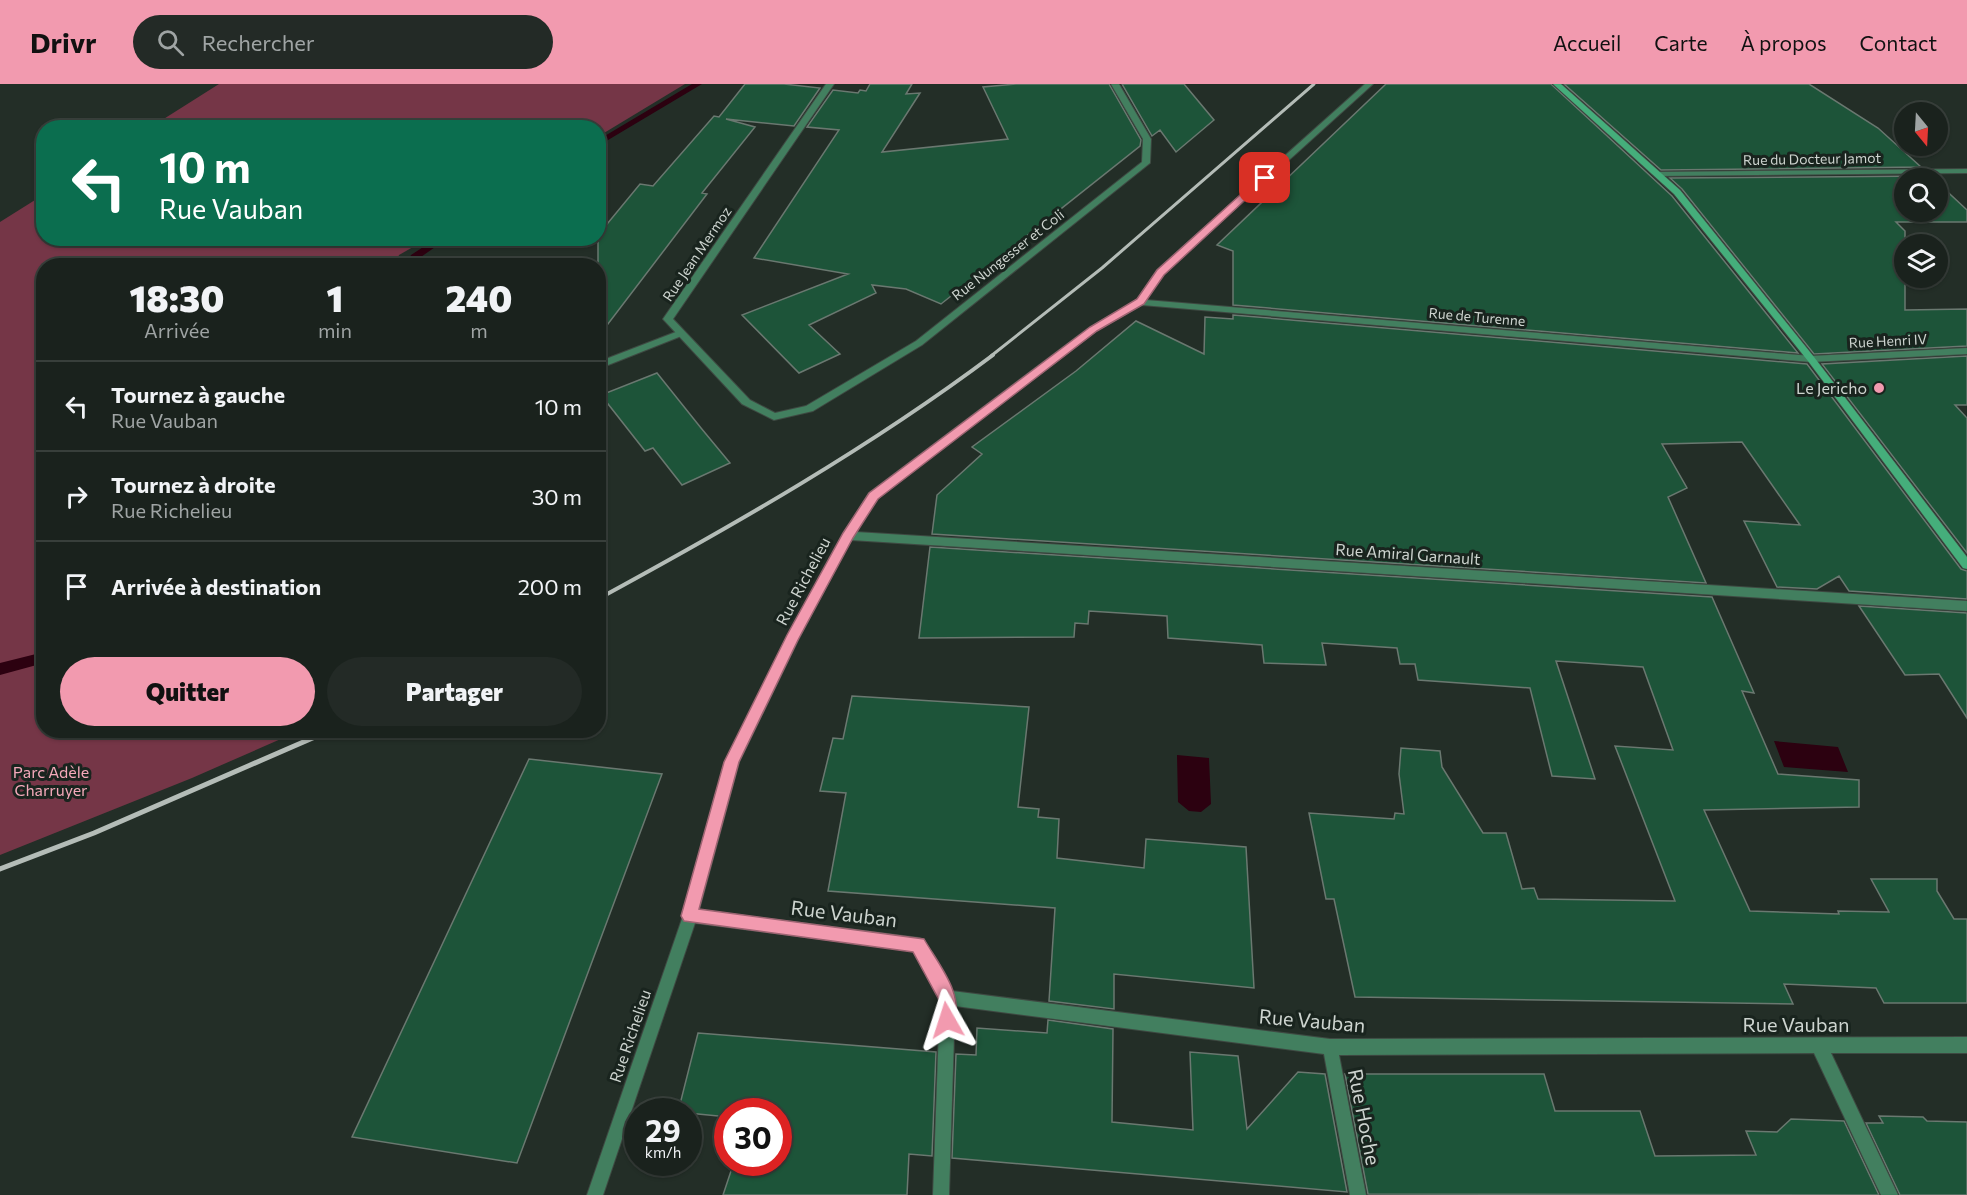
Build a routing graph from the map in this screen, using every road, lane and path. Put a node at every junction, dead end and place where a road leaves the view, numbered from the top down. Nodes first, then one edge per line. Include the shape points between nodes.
1 (830, 84) edge
2 (1115, 84) edge
3 (1369, 84) edge
4 (1557, 84) edge
5 (1967, 171) edge
6 (1658, 174) junction
7 (1140, 302) junction
8 (681, 333) junction
9 (1967, 351) edge
10 (1811, 358) junction
11 (606, 363) edge
12 (809, 409) joint
13 (848, 536) junction
14 (1967, 565) edge
15 (1967, 606) edge
16 (690, 916) junction
17 (948, 998) junction
18 (1967, 1045) edge
19 (1819, 1046) junction
20 (1330, 1047) junction
21 (595, 1195) edge
22 (941, 1195) edge
23 (1358, 1195) edge
24 (1890, 1195) edge

1 - 8 street, Rue Jean Mermoz via 668,320
2 - 12 street, Rue Nungesser et Coli via 1147,139 1146,163 919,343
3 - 7 street, Rue Richelieu via 1160,272
4 - 6 street
5 - 6 street, Rue du Docteur Jamot
6 - 10 street via 1677,192
7 - 10 street, Rue de Turenne
7 - 13 street, Rue Richelieu via 1093,329 873,496
8 - 11 street
8 - 12 street, Rue Jean Mermoz via 746,402 774,417
9 - 10 street, Rue Henri IV
10 - 14 street
13 - 15 street, Rue Amiral Garnault
13 - 16 street, Rue Richelieu via 732,762
16 - 17 street, Rue Vauban via 918,945
16 - 21 street, Rue Richelieu
17 - 20 street, Rue Vauban
17 - 22 street
18 - 19 street, Rue Vauban
19 - 20 street, Rue Vauban
19 - 24 street
20 - 23 street, Rue Hoche

